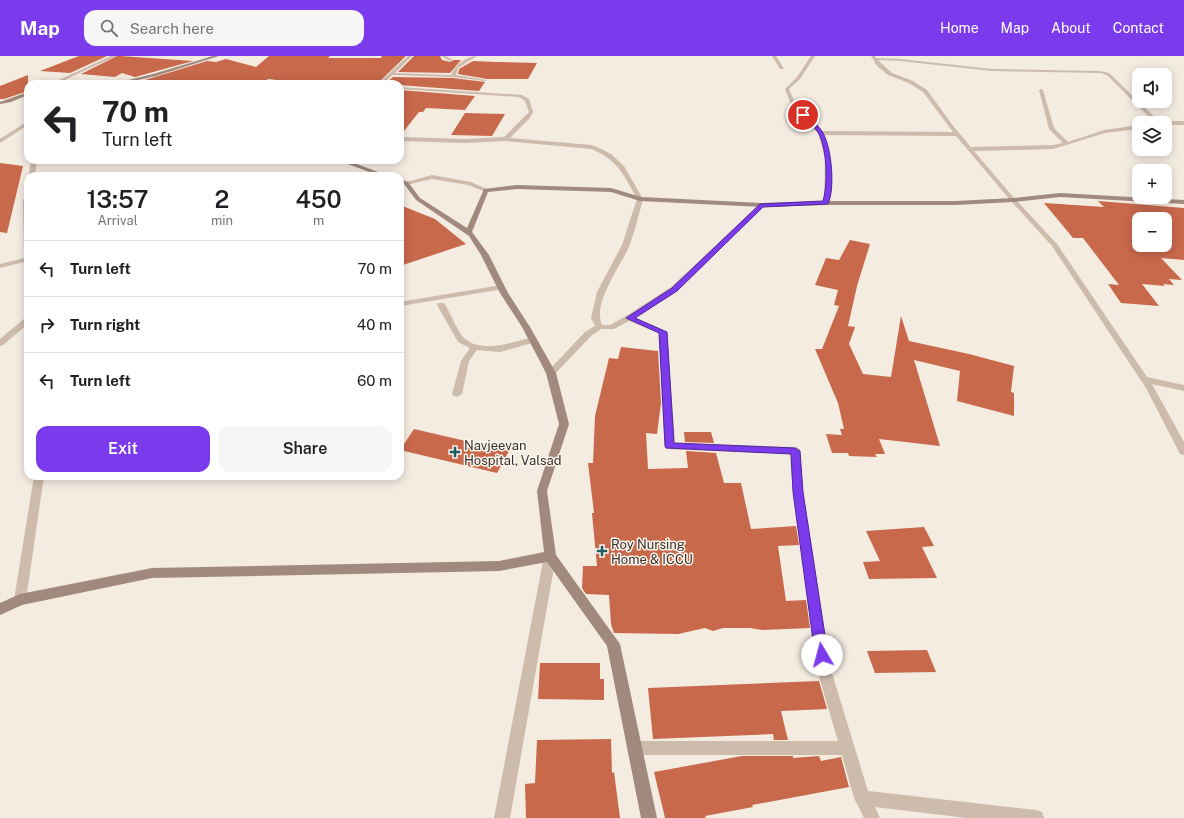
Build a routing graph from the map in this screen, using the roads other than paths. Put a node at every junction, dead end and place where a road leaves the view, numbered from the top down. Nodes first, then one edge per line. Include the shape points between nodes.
1 (114, 56) edge
2 (217, 56) edge
3 (410, 56) edge
4 (443, 56) edge
5 (475, 56) edge
6 (774, 56) edge
7 (813, 56) edge
8 (874, 58) edge
9 (451, 60) dead end
10 (782, 68) dead end
11 (392, 74) junction
12 (452, 76) junction
13 (61, 80) edge
14 (132, 80) edge
15 (385, 80) edge
16 (485, 80) dead end
17 (404, 88) edge
18 (1041, 90) dead end
19 (24, 95) edge
20 (9, 101) junction
21 (0, 102) edge
22 (0, 106) edge
23 (1151, 116) edge
24 (1184, 122) edge
25 (1172, 123) edge
26 (24, 126) edge
27 (1132, 128) edge
28 (821, 133) junction
29 (958, 134) junction
30 (404, 139) edge
31 (506, 139) junction
32 (0, 141) edge
33 (1067, 144) junction
34 (971, 149) junction
35 (352, 164) edge
36 (374, 172) edge
37 (404, 182) edge
38 (404, 183) edge
39 (486, 190) junction
40 (640, 199) junction
41 (1013, 200) junction
42 (1184, 202) edge
43 (826, 203) junction
44 (762, 205) junction
45 (468, 233) junction
46 (24, 260) edge
47 (0, 266) edge
48 (501, 287) junction
49 (404, 303) edge
50 (440, 305) dead end
51 (629, 318) junction
52 (24, 323) edge
53 (599, 327) junction
54 (533, 340) junction
55 (0, 343) edge
56 (475, 347) junction
57 (551, 373) junction
58 (1144, 379) junction
59 (1184, 388) edge
60 (456, 394) dead end
61 (1184, 451) edge
62 (38, 480) edge
63 (550, 556) junction
64 (20, 600) junction
65 (0, 609) edge
66 (634, 748) junction
67 (847, 748) junction
68 (862, 798) junction
69 (502, 818) edge
70 (649, 818) edge
71 (872, 818) edge
72 (1036, 818) edge

1 - 13 street
2 - 14 street
3 - 11 street
4 - 9 street
5 - 12 street via 456,67
6 - 10 street
7 - 28 street via 800,77 788,89 794,106
8 - 23 street via 992,70 1100,72 1108,74
8 - 29 street via 890,74 925,91
11 - 12 street
11 - 15 street
12 - 16 street
17 - 31 street via 520,96 527,100 531,112
18 - 33 street via 1052,129
19 - 20 street
20 - 21 street
20 - 22 street
24 - 25 street
26 - 32 street
27 - 33 street via 1104,132
28 - 29 street
28 - 43 street via 828,158
29 - 34 street
30 - 31 street
31 - 40 street via 592,147 604,151 618,161
33 - 34 street via 1053,147
34 - 41 street
35 - 36 street
37 - 39 street via 432,177 469,183
38 - 45 street via 418,199
39 - 40 street via 611,190
39 - 45 street
40 - 44 street
40 - 53 street via 626,245 601,292 595,318
41 - 42 street via 1060,194
41 - 43 street via 956,203
41 - 58 street via 1055,245
43 - 44 street
44 - 51 street via 674,289
45 - 48 street via 486,255
46 - 47 street
48 - 49 street
48 - 54 street
50 - 56 street via 461,340
51 - 53 street via 611,327
51 - 67 street via 663,332 670,446 795,451 798,492 824,670
52 - 55 street
53 - 57 street via 588,334
54 - 56 street via 500,349
54 - 57 street
56 - 60 street via 465,361
57 - 63 street via 564,424 542,491
58 - 59 street
58 - 61 street
62 - 64 street
63 - 64 street via 500,566 152,573
63 - 66 street via 613,644
63 - 69 street
64 - 65 street
66 - 67 street
66 - 70 street
67 - 68 street
68 - 71 street
68 - 72 street

